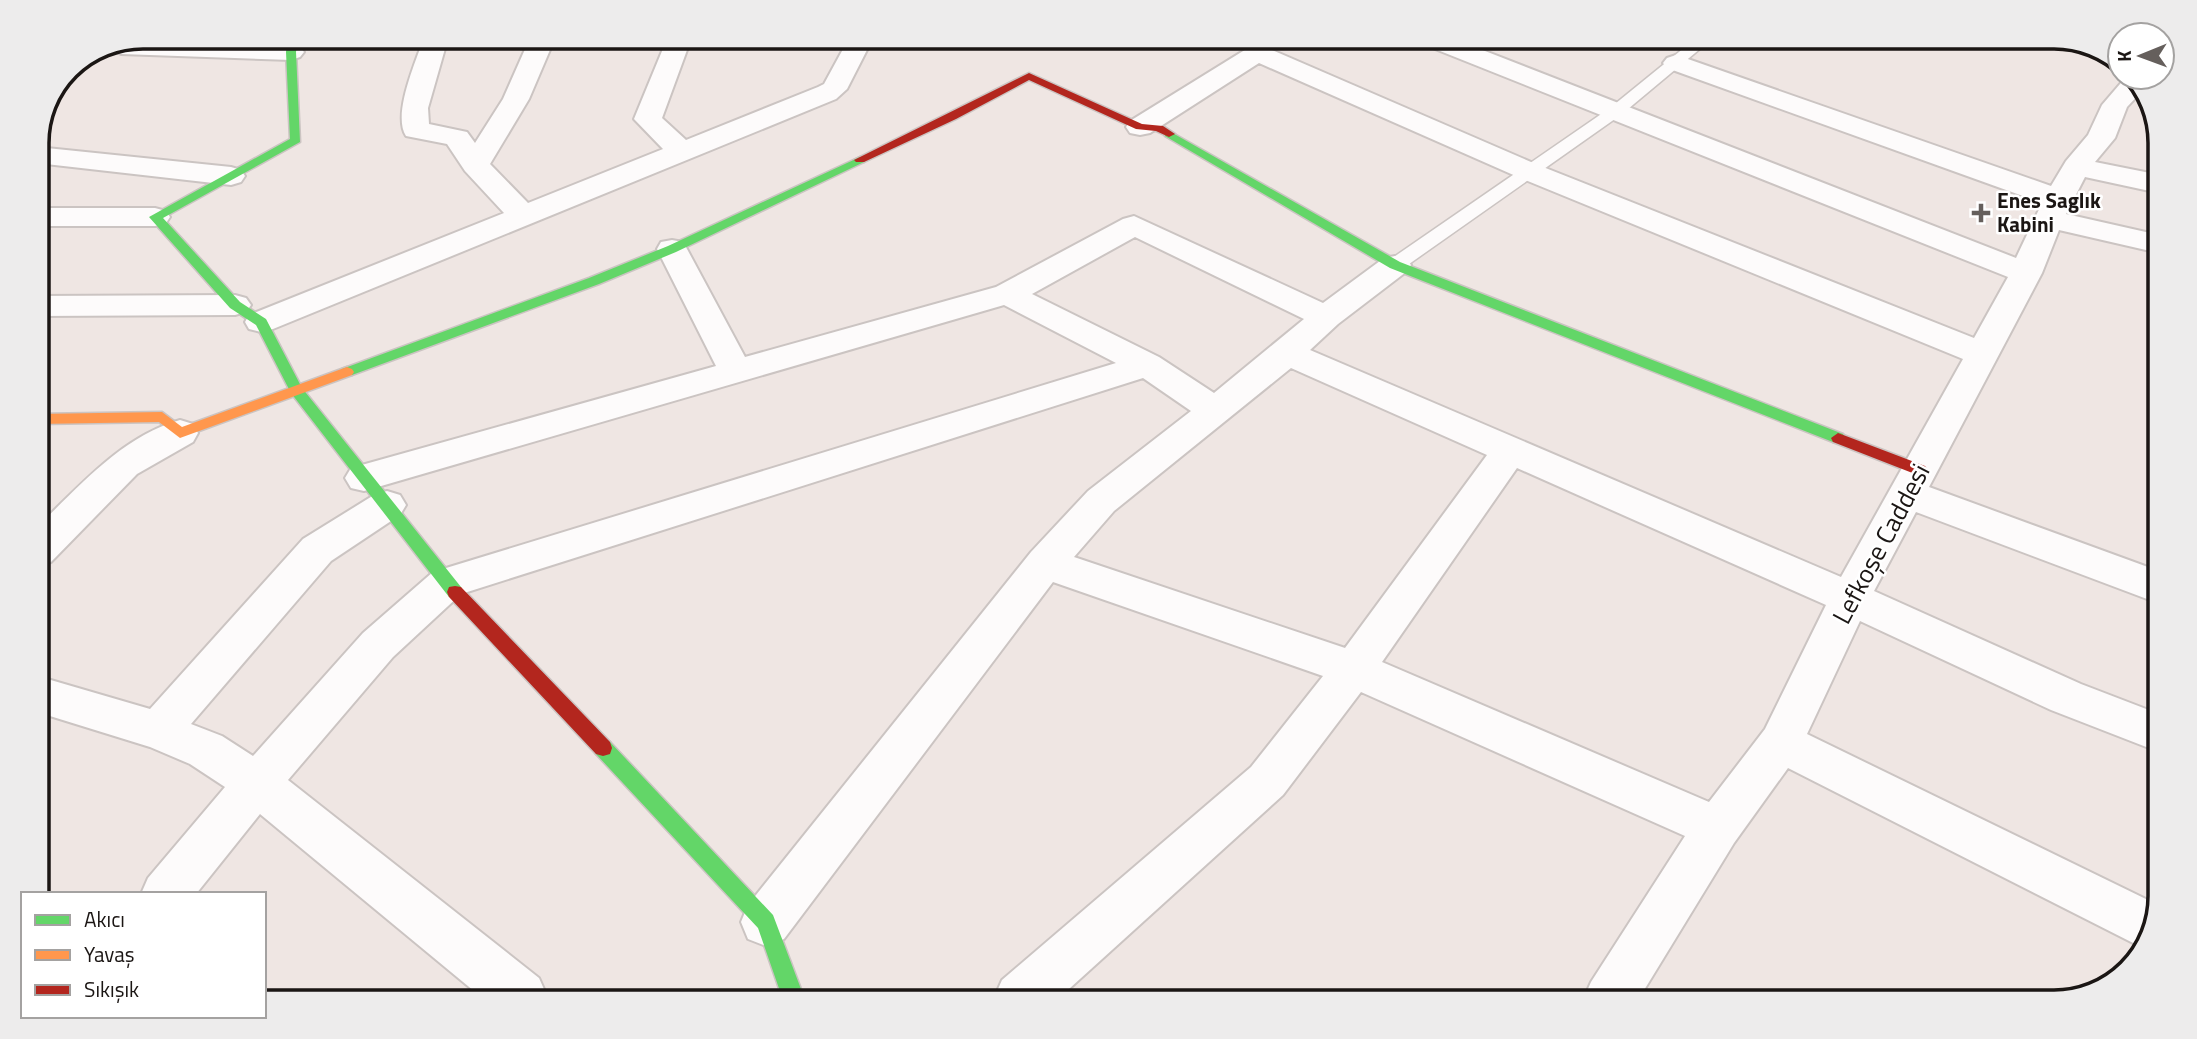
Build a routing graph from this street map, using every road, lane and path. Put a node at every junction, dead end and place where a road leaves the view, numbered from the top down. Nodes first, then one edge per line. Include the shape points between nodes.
1 (292, 49) edge
2 (433, 49) edge
3 (538, 49) edge
4 (675, 49) edge
5 (855, 49) edge
6 (1258, 49) edge
7 (1265, 49) edge
8 (1457, 49) edge
9 (1693, 49) edge
10 (1676, 63) junction
11 (2131, 99) edge
12 (1616, 111) junction
13 (1140, 127) junction
14 (681, 151) junction
15 (49, 156) edge
16 (475, 165) junction
17 (1528, 172) junction
18 (231, 176) junction
19 (2148, 185) edge
20 (2061, 195) junction
21 (49, 216) edge
22 (523, 216) junction
23 (155, 218) junction
24 (2148, 238) edge
25 (672, 248) junction
26 (1395, 265) junction
27 (2026, 273) junction
28 (1007, 294) junction
29 (49, 306) edge
30 (248, 314) junction
31 (1326, 317) junction
32 (1287, 353) junction
33 (1980, 353) junction
34 (1147, 365) junction
35 (736, 372) junction
36 (296, 390) junction
37 (1213, 409) junction
38 (49, 419) edge
39 (180, 433) junction
40 (1510, 450) junction
41 (1913, 482) junction
42 (376, 491) junction
43 (49, 539) edge
44 (1045, 563) junction
45 (447, 583) junction
46 (2148, 583) edge
47 (1850, 598) junction
48 (1354, 669) junction
49 (49, 698) edge
50 (2148, 729) edge
51 (158, 731) junction
52 (1781, 743) junction
53 (257, 783) junction
54 (1717, 828) junction
55 (167, 892) edge
56 (766, 922) junction
57 (2144, 923) edge
58 (514, 990) edge
59 (790, 990) edge
60 (1029, 990) edge
61 (1615, 990) edge

1 - 18 street via 296,140
2 - 16 street via 415,108 416,130 457,138
3 - 16 street via 516,100
4 - 14 street via 648,119
5 - 14 street via 834,89
6 - 13 street
7 - 17 street
8 - 12 street
9 - 10 lane
10 - 12 lane
10 - 20 street
11 - 20 street, Lefkoşe Caddesi
12 - 17 lane
12 - 27 street
13 - 25 street via 1029,76
13 - 26 street via 1159,128
14 - 22 street
15 - 18 street
16 - 22 street
17 - 26 lane
17 - 33 street
18 - 23 street
19 - 20 street
20 - 24 street
20 - 27 street, Lefkoşe Caddesi
21 - 23 street
22 - 30 street
23 - 30 street
25 - 35 street
25 - 36 street
26 - 31 street
26 - 41 street
27 - 33 street, Lefkoşe Caddesi
28 - 31 street via 1134,225
28 - 34 street
28 - 35 street
29 - 30 street
30 - 36 street
31 - 32 street
32 - 37 street
32 - 40 street
33 - 41 street, Lefkoşe Caddesi
34 - 37 street
34 - 45 street
35 - 42 street
36 - 39 street
36 - 42 street
37 - 44 street via 1101,500
38 - 39 street via 162,417
39 - 43 street via 124,465
40 - 47 street
40 - 48 street
41 - 46 street
41 - 47 street, Lefkoşe Caddesi
42 - 45 street
42 - 51 street via 317,550
44 - 48 street
44 - 56 street
45 - 53 street via 378,645
45 - 56 street
47 - 50 street via 2066,697
47 - 52 street, Lefkoşe Caddesi
48 - 54 street
48 - 60 street via 1267,781
49 - 51 street
51 - 53 street via 206,750
52 - 54 street, Lefkoşe Caddesi
52 - 57 street
53 - 55 street
53 - 58 street
54 - 61 street, Lefkoşe Caddesi
56 - 59 street

